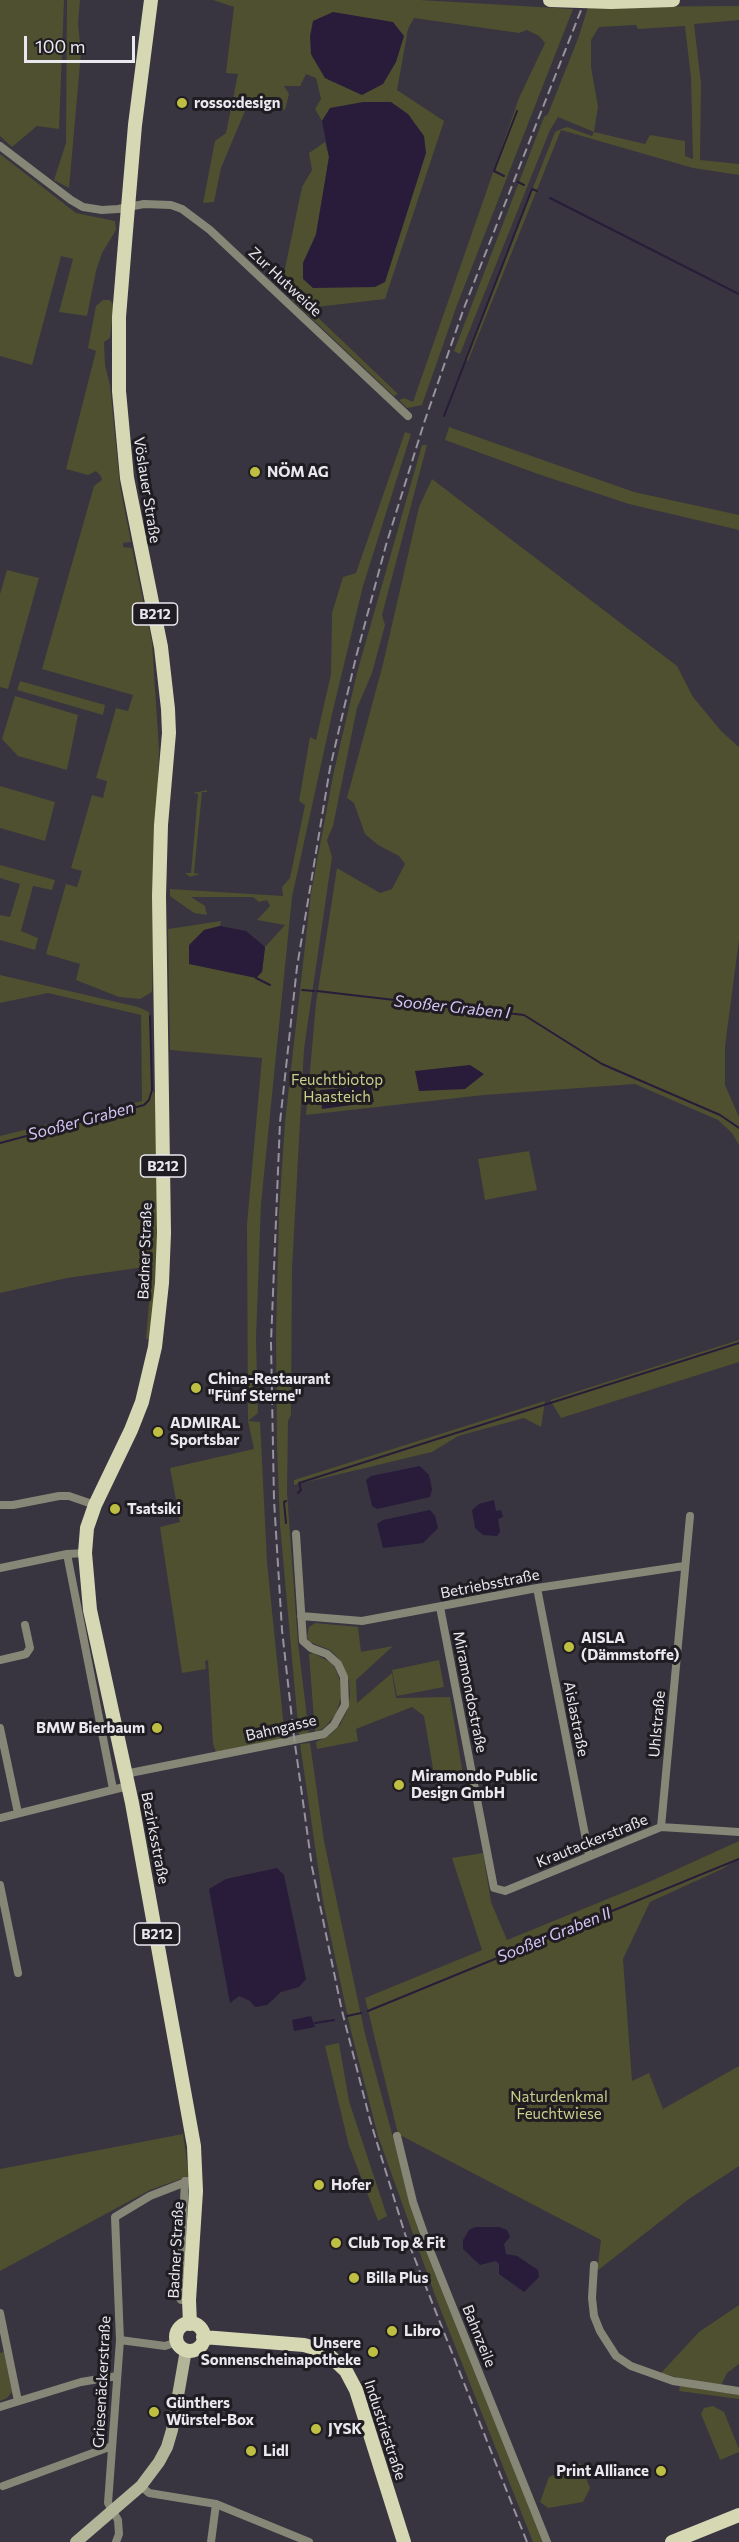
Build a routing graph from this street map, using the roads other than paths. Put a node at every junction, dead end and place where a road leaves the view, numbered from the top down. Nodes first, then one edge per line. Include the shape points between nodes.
1 (151, 0) edge
2 (158, 0) edge
3 (549, 0) edge
4 (672, 0) edge
5 (147, 29) junction
6 (0, 146) edge
7 (128, 207) junction
8 (408, 416) dead end
9 (159, 985) joint
10 (0, 1505) edge
11 (95, 1505) junction
12 (690, 1516) dead end
13 (296, 1534) dead end
14 (85, 1553) junction
15 (67, 1554) junction
16 (684, 1566) junction
17 (0, 1568) edge
18 (537, 1588) junction
19 (440, 1607) junction
20 (301, 1616) junction
21 (25, 1624) dead end
22 (0, 1660) edge
23 (0, 1728) edge
24 (127, 1780) junction
25 (113, 1790) junction
26 (18, 1813) junction
27 (0, 1818) edge
28 (661, 1827) junction
29 (739, 1832) edge
30 (589, 1855) junction
31 (0, 1885) edge
32 (494, 1888) joint
33 (18, 1973) dead end
34 (397, 2136) dead end
35 (190, 2180) junction
36 (594, 2265) dead end
37 (0, 2313) edge
38 (190, 2324) junction
39 (204, 2337) junction
40 (120, 2340) junction
41 (182, 2346) junction
42 (117, 2376) junction
43 (739, 2391) edge
44 (18, 2401) junction
45 (0, 2407) edge
46 (112, 2446) junction
47 (3, 2486) dead end
48 (141, 2486) junction
49 (216, 2504) junction
50 (113, 2512) junction
51 (739, 2515) edge
52 (76, 2542) edge
53 (116, 2542) edge
54 (211, 2542) edge
55 (309, 2542) edge
56 (404, 2542) edge
57 (547, 2542) edge
58 (672, 2542) edge

1 - 5 main road, Vöslauer Straße / B212
2 - 5 main road
3 - 4 main road, bridge
5 - 7 main road, Vöslauer Straße / B212
6 - 7 street, Zur Hutweide via 83,207
7 - 8 street, Zur Hutweide via 171,205 182,209 210,230
7 - 9 main road, Vöslauer Straße / B212 via 119,317 121,434 161,647 169,717 160,849
9 - 11 main road, Badner Straße / B212 via 164,1233 159,1320 138,1415
10 - 11 street via 69,1496
11 - 14 main road, Bezirksstraße / B212 via 87,1528
12 - 16 street, Uhlstraße
13 - 20 street
14 - 15 street
14 - 24 main road, Bezirksstraße / B212 via 90,1610
15 - 17 street
15 - 25 street
16 - 18 street, Betriebsstraße
16 - 28 street, Uhlstraße
18 - 19 street, Betriebsstraße
18 - 30 street, Aislastraße
19 - 20 street, Betriebsstraße via 362,1621
19 - 32 street, Miramondostraße
20 - 24 street, Bahngasse via 303,1641 327,1654 344,1677 345,1705 334,1725 324,1734
21 - 22 street via 30,1648 26,1654
23 - 26 street
24 - 25 street, Bahngasse
24 - 35 main road, Bezirksstraße / B212 via 186,2095
25 - 26 street, Bahngasse
26 - 27 street, Bahngasse
28 - 29 street, Krautackerstraße
28 - 30 street, Krautackerstraße
30 - 32 street, Krautackerstraße via 505,1891
31 - 33 street
34 - 57 street, Bahnzeile via 429,2248
35 - 38 main road, Badner Straße / B212
35 - 40 street, Griesenäckerstraße via 150,2196 115,2217
36 - 43 street via 594,2316 616,2356 673,2382
37 - 44 street
38 - 39 main road via 198,2326
38 - 41 main road via 178,2330
39 - 41 main road via 198,2348
39 - 56 main road, Industriestraße via 304,2345 330,2356 346,2371 356,2390
40 - 41 street
40 - 42 street, Griesenäckerstraße
41 - 48 street via 175,2415 167,2447
42 - 44 street
42 - 46 street, Griesenäckerstraße
44 - 45 street
46 - 47 street
46 - 50 street, Griesenäckerstraße via 108,2503
48 - 49 street via 149,2493
48 - 50 street
49 - 54 street
49 - 55 street
50 - 52 street
50 - 53 street, Griesenäckerstraße via 119,2527
51 - 58 main road

